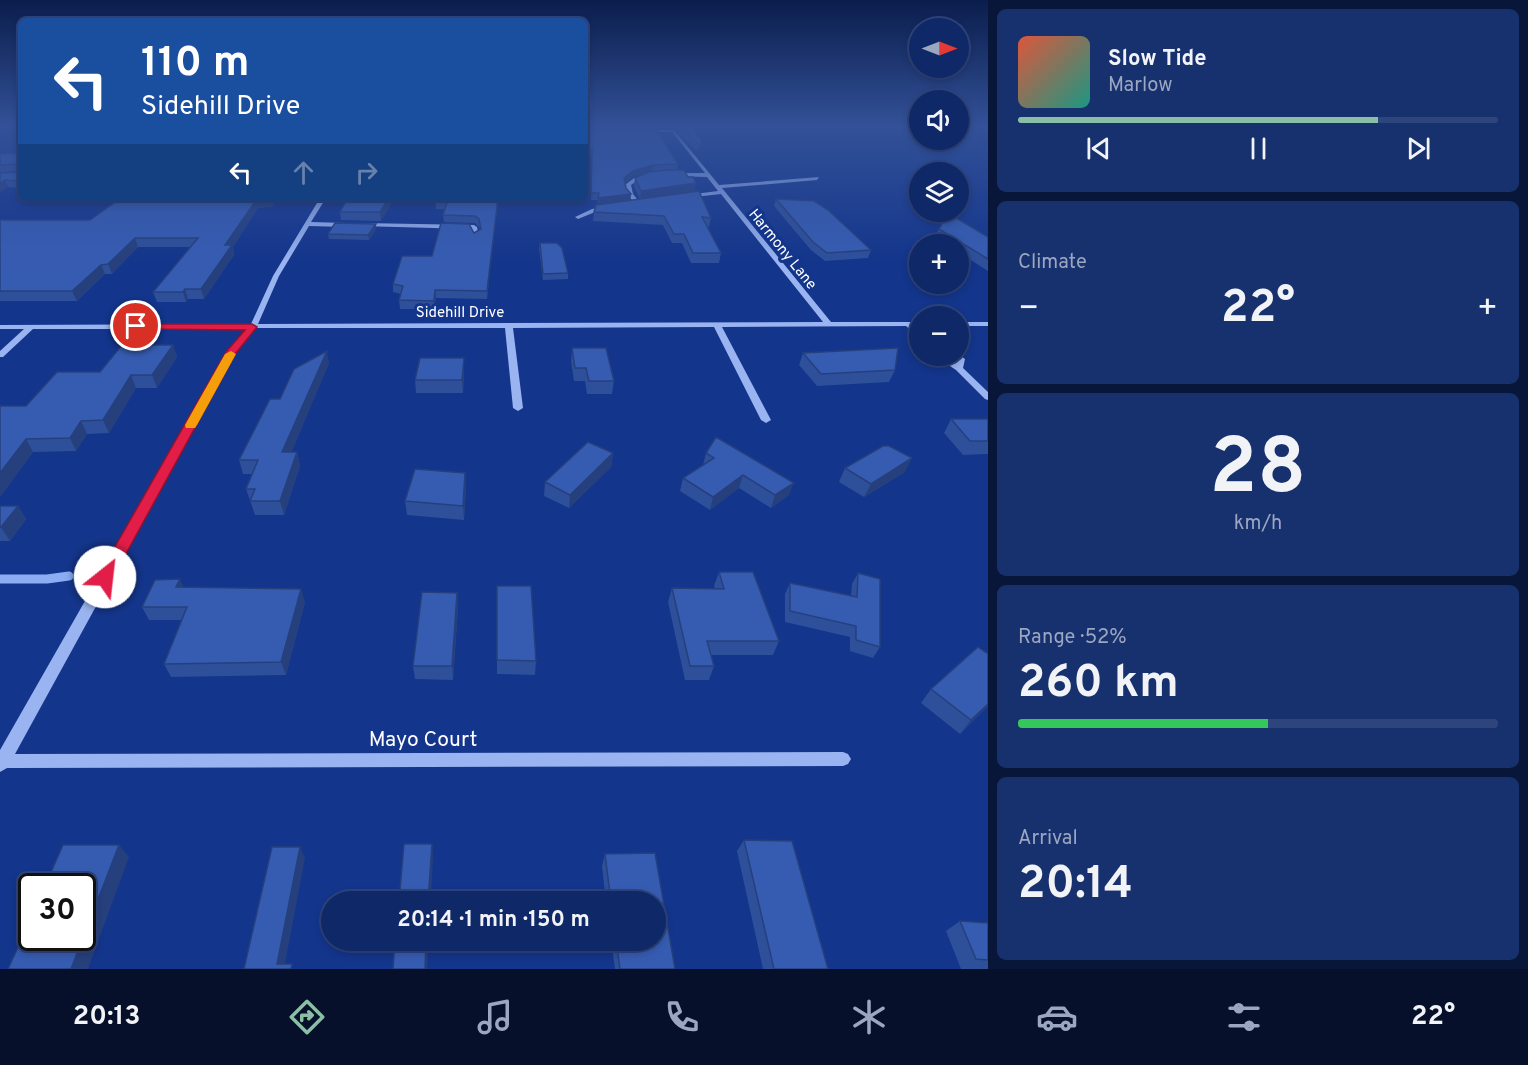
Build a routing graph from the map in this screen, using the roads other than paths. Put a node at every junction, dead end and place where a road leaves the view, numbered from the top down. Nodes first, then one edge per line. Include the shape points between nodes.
1 (706, 171) edge
2 (709, 175) junction
3 (658, 176) edge
4 (668, 176) edge
5 (817, 178) dead end
6 (720, 190) junction
7 (679, 198) edge
8 (321, 201) edge
9 (648, 202) edge
10 (638, 204) junction
11 (629, 205) edge
12 (621, 206) edge
13 (578, 217) dead end
14 (308, 224) junction
15 (476, 237) edge
16 (829, 324) junction
17 (908, 324) edge
18 (969, 324) edge
19 (988, 324) edge
20 (510, 325) junction
21 (717, 325) junction
22 (0, 327) edge
23 (31, 327) junction
24 (252, 327) junction
25 (0, 355) edge
26 (955, 366) edge
27 (958, 368) joint
28 (988, 398) edge
29 (518, 408) dead end
30 (766, 420) dead end
31 (843, 759) dead end
32 (1, 763) edge

1 - 2 street, Harmony Lane
2 - 4 street
2 - 6 street, Harmony Lane
3 - 10 street via 630,182 630,194
5 - 6 street
6 - 7 street
6 - 16 street, Harmony Lane
8 - 14 street
9 - 10 street
10 - 11 street
12 - 13 street
14 - 15 street via 474,227
14 - 24 street via 276,276
16 - 17 street, Sidehill Drive
16 - 21 street, Sidehill Drive
18 - 19 street
20 - 21 street, Sidehill Drive
20 - 24 street, Sidehill Drive
20 - 29 street
21 - 30 street
22 - 23 street, Sidehill Drive
23 - 24 street, Sidehill Drive
23 - 25 street
24 - 32 street via 231,352
26 - 27 street
27 - 28 street
31 - 32 street, Mayo Court

